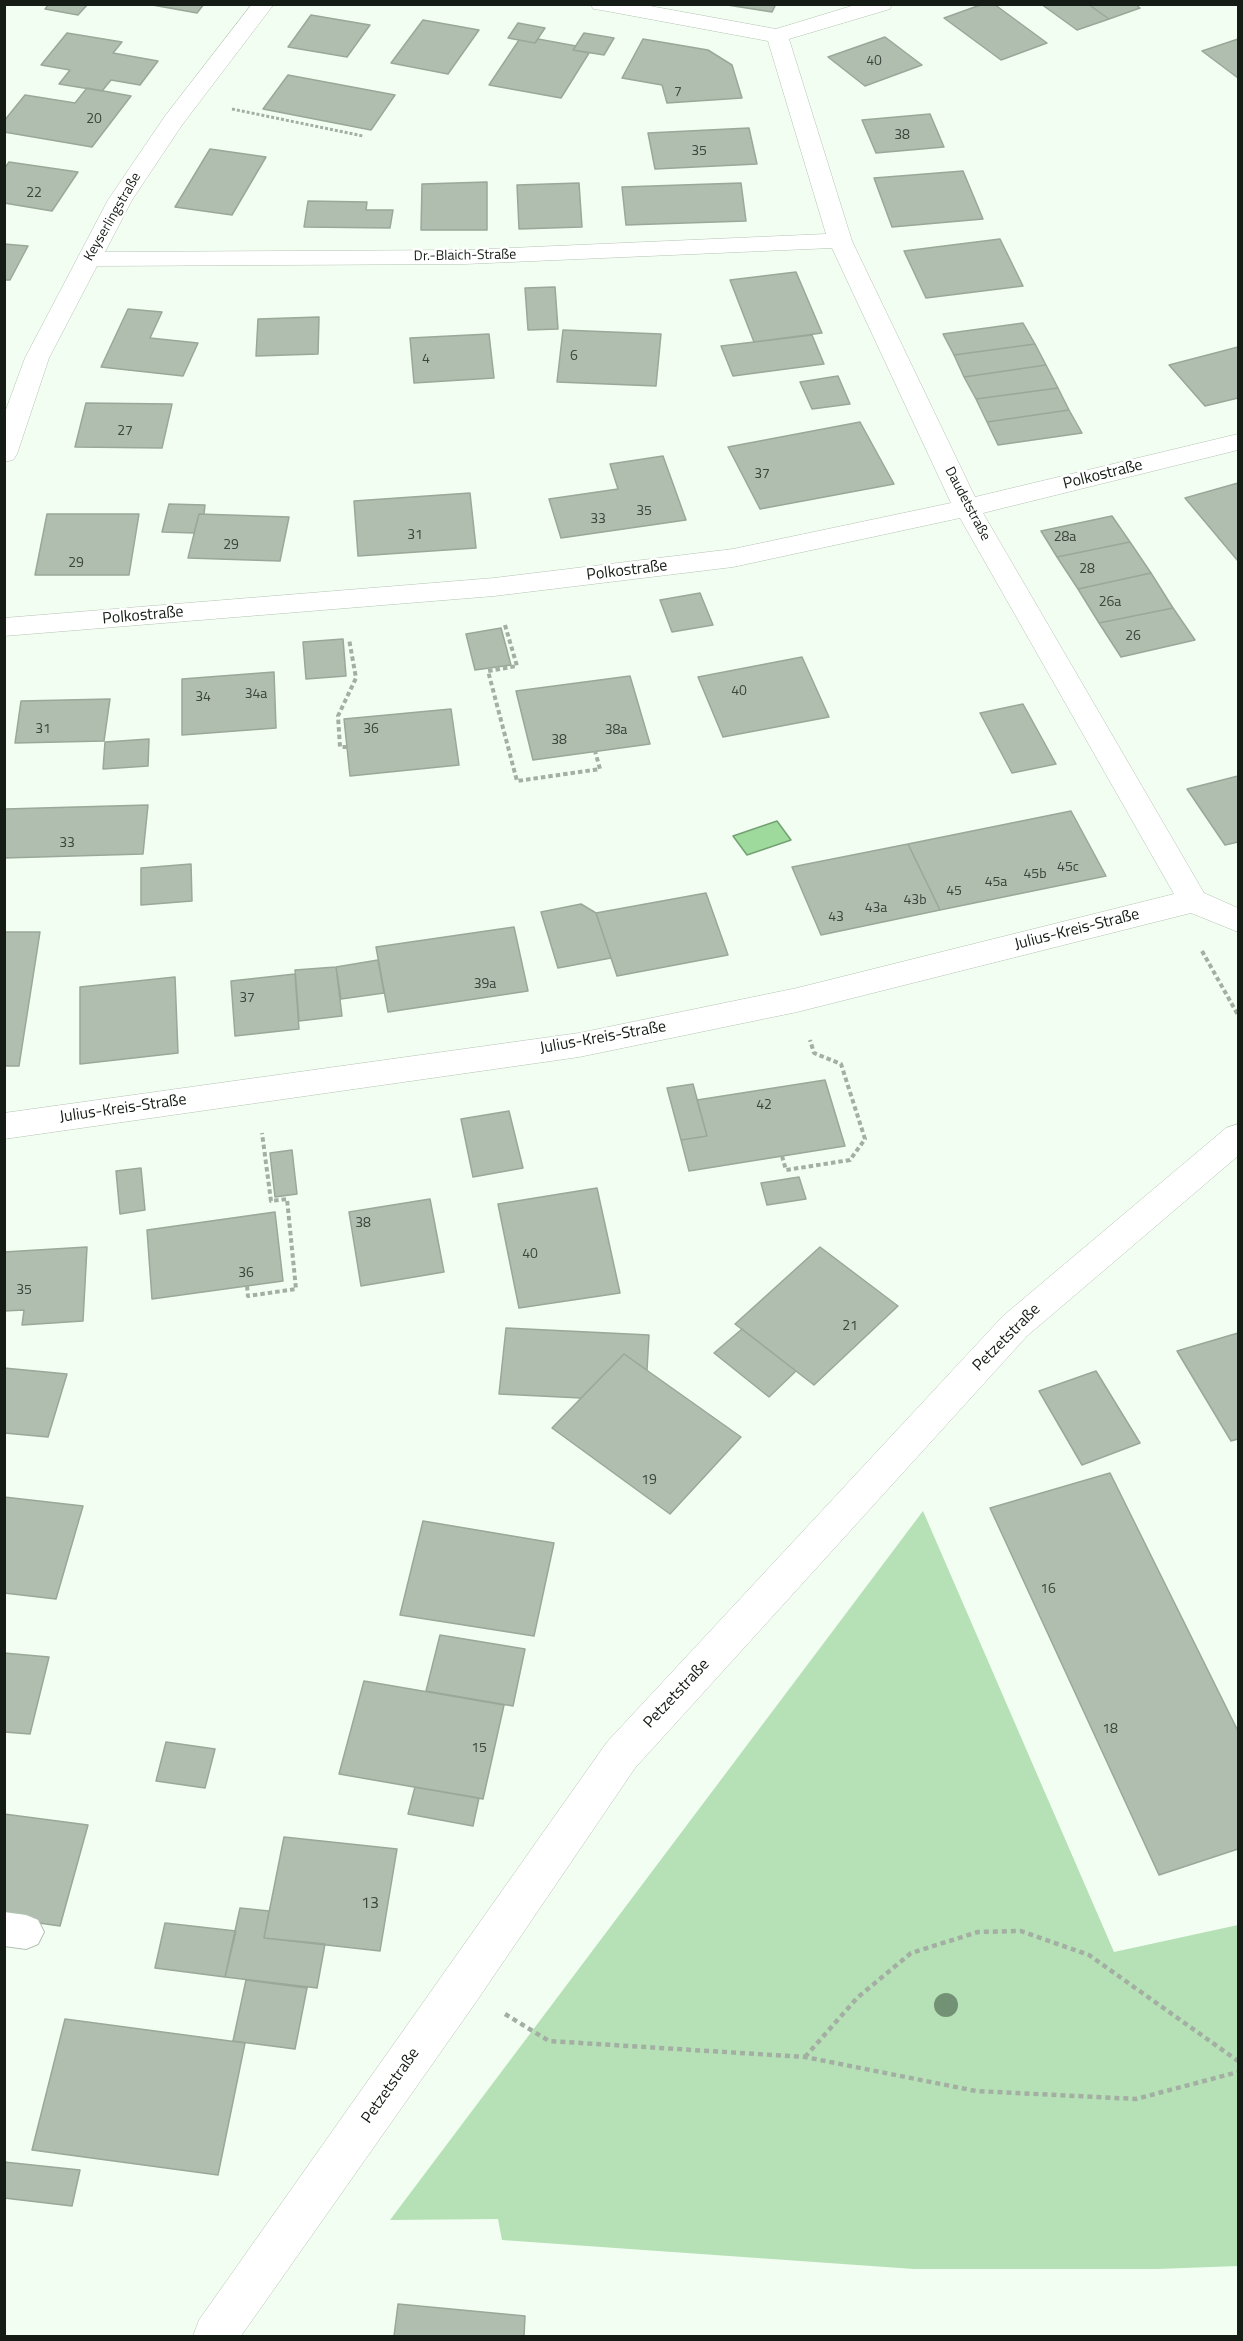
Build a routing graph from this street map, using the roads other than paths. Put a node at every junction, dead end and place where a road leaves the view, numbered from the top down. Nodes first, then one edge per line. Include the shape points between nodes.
1 (264, 4) edge
2 (601, 4) edge
3 (882, 4) edge
4 (777, 36) junction
5 (840, 241) junction
6 (89, 259) junction
7 (1239, 442) edge
8 (4, 454) edge
9 (967, 508) junction
10 (4, 627) edge
11 (1193, 901) junction
12 (1239, 921) edge
13 (4, 1126) edge
14 (1239, 1137) edge
15 (215, 2337) edge

1 - 6 street, Keyserlingstraße via 120,200
2 - 4 street
3 - 4 street
4 - 5 street, Daudetstraße
5 - 6 street, Dr.-Blaich-Straße via 465,257
5 - 9 street, Daudetstraße
6 - 8 street, Keyserlingstraße via 37,358
7 - 9 street, Polkostraße
9 - 10 street, Polkostraße via 733,558 494,587
9 - 11 street, Daudetstraße
11 - 12 street
11 - 13 street, Julius-Kreis-Straße via 797,1000 579,1045
14 - 15 street, Petzetstraße via 1015,1326 621,1755

